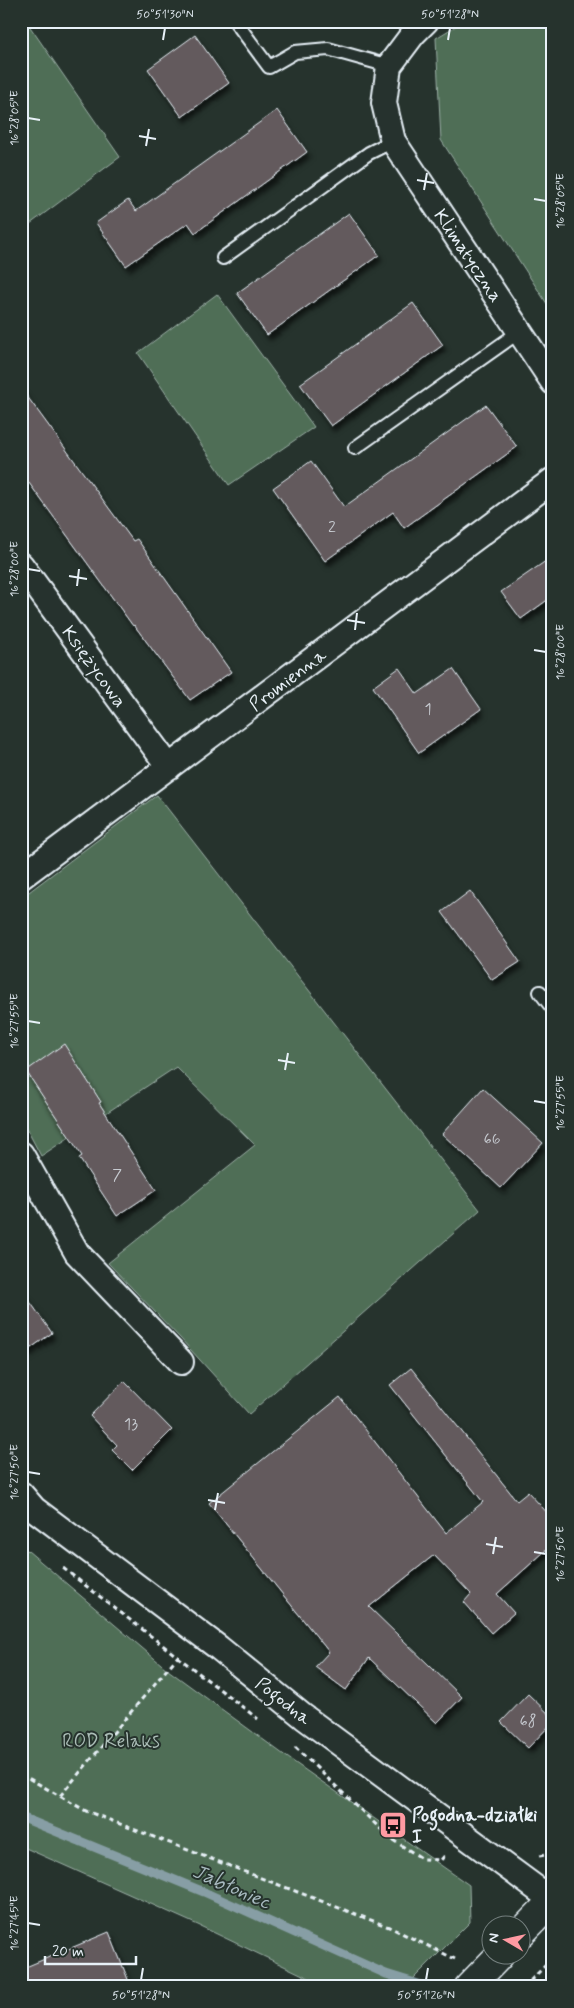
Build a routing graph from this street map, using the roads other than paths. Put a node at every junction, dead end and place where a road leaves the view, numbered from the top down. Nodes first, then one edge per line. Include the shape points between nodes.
1 (235, 21) edge
2 (426, 21) edge
3 (389, 66) junction
4 (393, 141) junction
5 (223, 258) dead end
6 (519, 332) junction
7 (553, 382) edge
8 (355, 448) dead end
9 (553, 480) edge
10 (21, 565) edge
11 (169, 767) junction
12 (21, 877) edge
13 (540, 992) dead end
14 (553, 1009) edge
15 (21, 1154) edge
16 (181, 1362) dead end
17 (21, 1494) edge
18 (552, 1900) edge
19 (532, 1921) edge

1 - 3 lane via 269,67 295,52 328,48
2 - 3 street, Klimatyczna
3 - 4 street, Klimatyczna via 384,103
4 - 5 lane via 368,153
4 - 6 street, Klimatyczna
6 - 7 street, Klimatyczna
6 - 8 lane
9 - 11 street, Promienna
10 - 11 street, Księżycowa
11 - 12 street, Promienna
13 - 14 lane
15 - 16 street via 77,1253
17 - 18 street, Pogodna via 34,1509 304,1717
18 - 19 street

